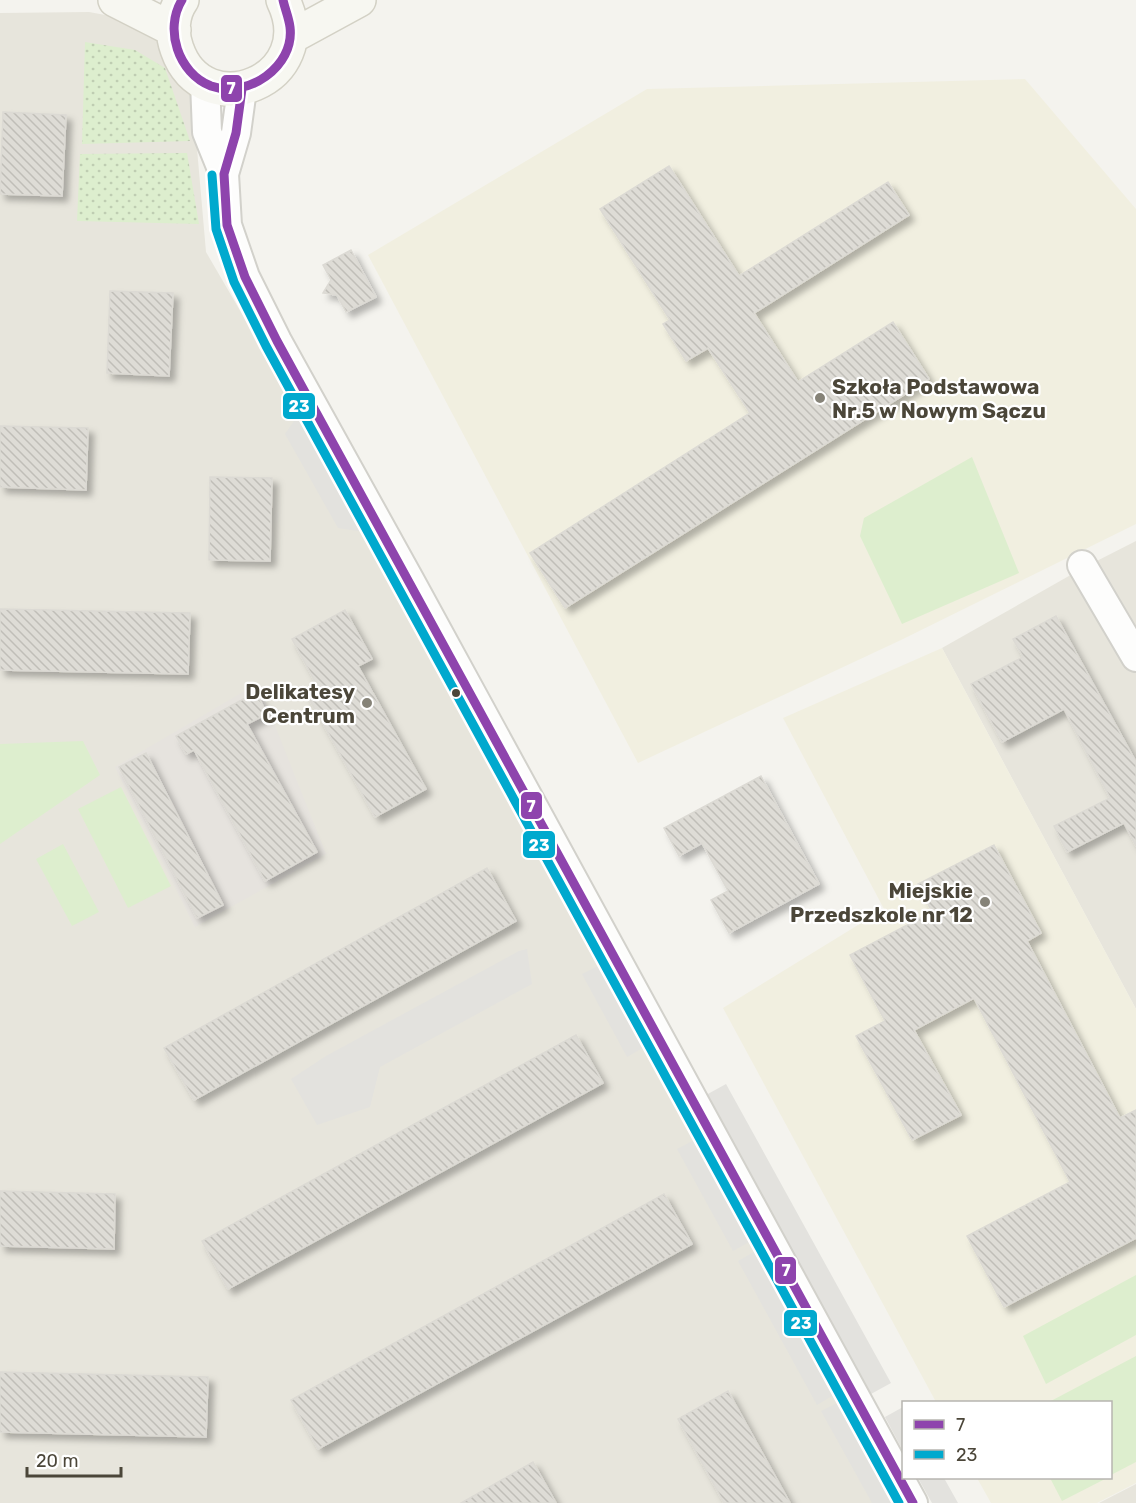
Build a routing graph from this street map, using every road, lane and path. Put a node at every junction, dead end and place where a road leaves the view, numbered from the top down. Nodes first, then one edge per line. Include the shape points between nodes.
1 (115, 0) edge
2 (283, 0) edge
3 (359, 0) edge
4 (178, 15) edge
5 (291, 37) junction
6 (205, 82) junction
7 (242, 89) junction
8 (224, 174) junction
9 (1082, 565) dead end
10 (1136, 657) edge
11 (913, 1503) edge

1 - 4 street
2 - 5 street via 289,13
3 - 5 street
4 - 6 street via 174,40 180,57 190,72
5 - 7 street via 288,53 277,70 261,83
6 - 7 street via 221,89
6 - 8 street via 207,132
7 - 8 street via 236,133
8 - 11 street via 227,225 245,278 277,341
9 - 10 street

